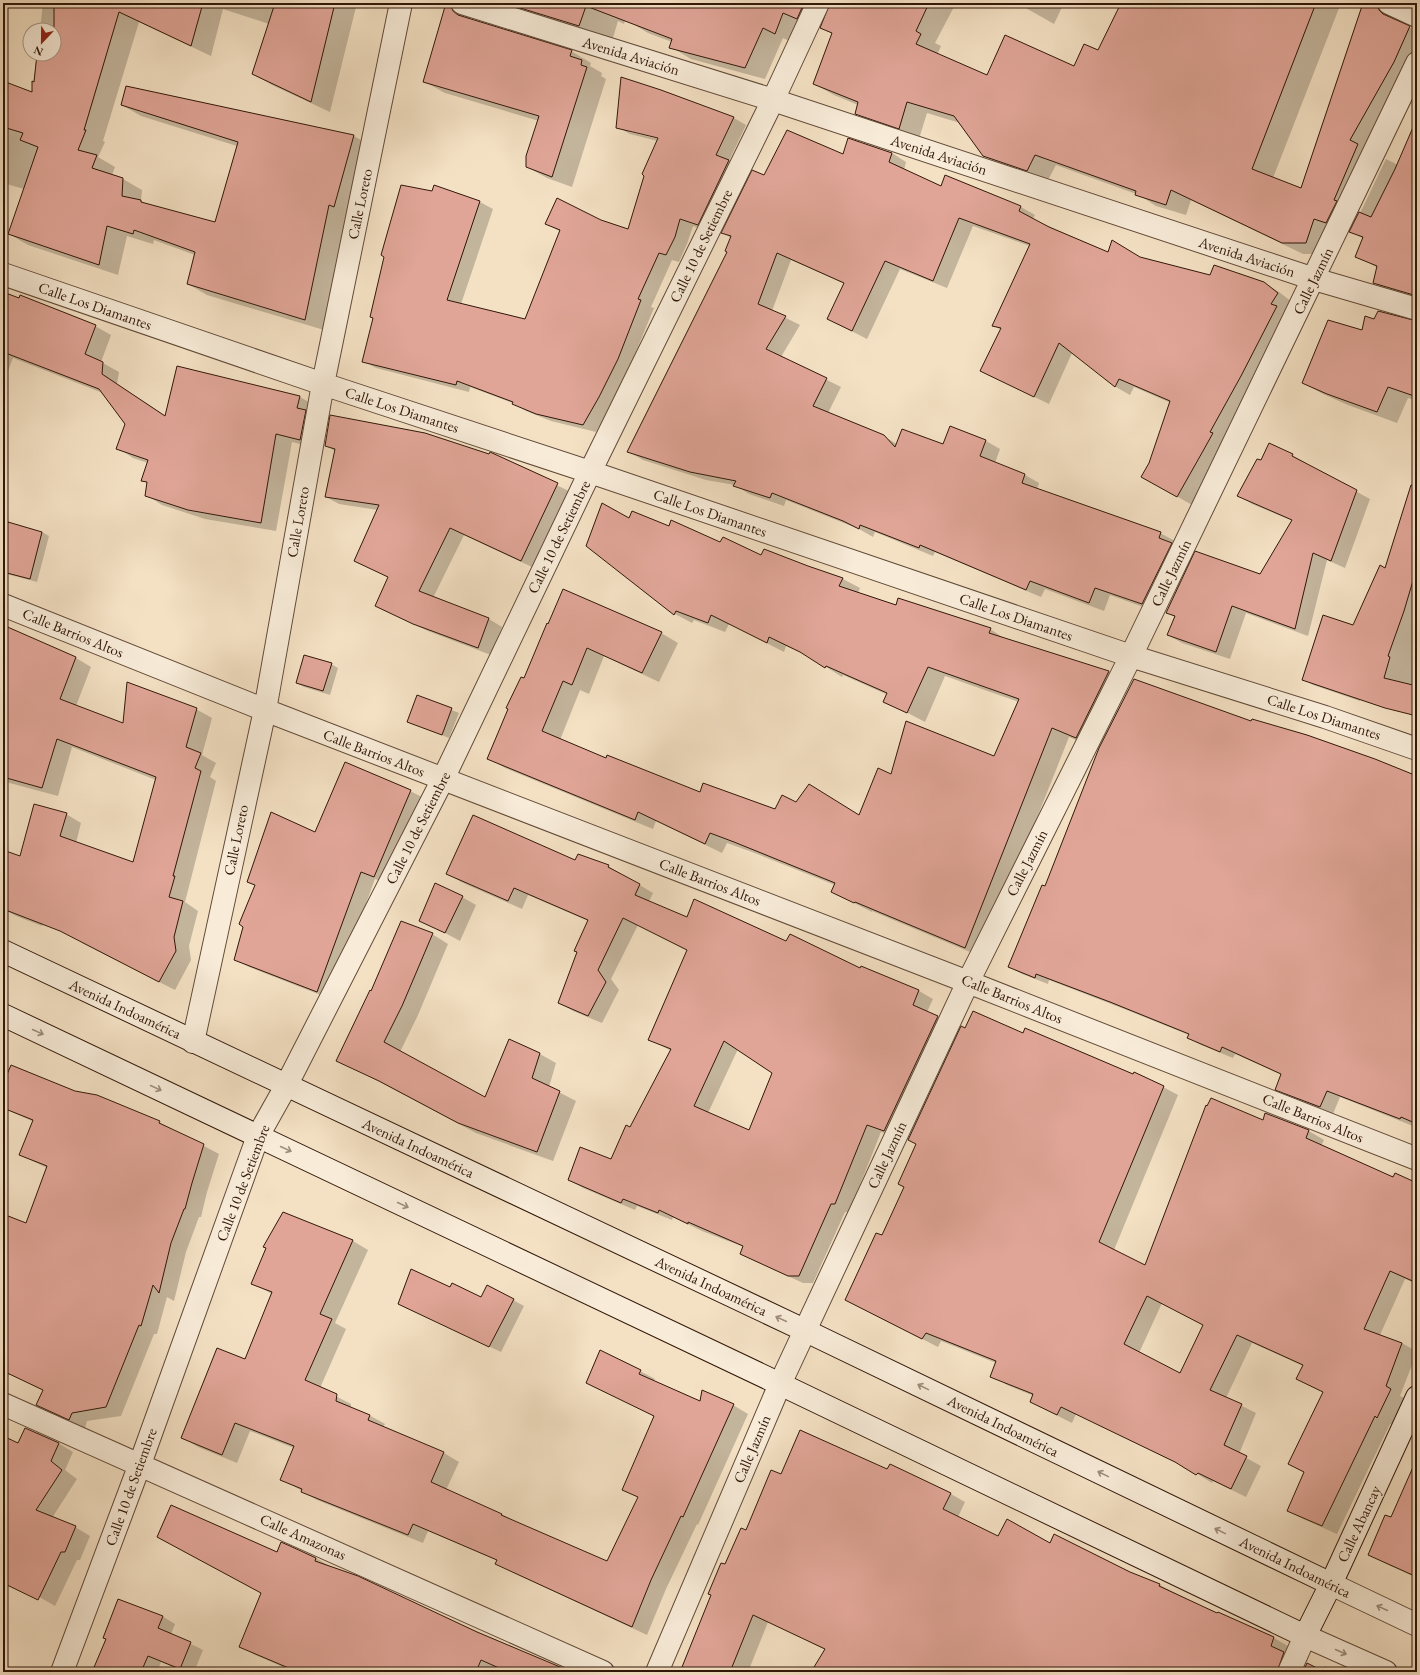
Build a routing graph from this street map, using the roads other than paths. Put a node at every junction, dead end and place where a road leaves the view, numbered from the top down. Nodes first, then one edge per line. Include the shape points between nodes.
1 (402, 3) edge
2 (462, 3) edge
3 (818, 3) edge
4 (1389, 3) edge
5 (1417, 16) edge
6 (1417, 63) edge
7 (772, 100) junction
8 (3, 274) edge
9 (1314, 279) junction
10 (1417, 309) edge
11 (322, 384) junction
12 (590, 472) junction
13 (3, 605) edge
14 (1131, 656) junction
15 (265, 710) junction
16 (1417, 748) edge
17 (443, 779) junction
18 (3, 951) edge
19 (968, 982) junction
20 (3, 1015) edge
21 (193, 1042) junction
22 (286, 1086) junction
23 (258, 1136) junction
24 (1417, 1159) edge
25 (804, 1330) junction
26 (780, 1384) junction
27 (1417, 1398) edge
28 (3, 1404) edge
29 (140, 1464) junction
30 (1331, 1584) junction
31 (1417, 1625) edge
32 (1306, 1636) junction
33 (62, 1672) edge
34 (603, 1672) edge
35 (657, 1672) edge
36 (1289, 1672) edge
37 (1386, 1672) edge

1 - 11 street, Calle Loreto
2 - 7 street, Avenida Aviación
3 - 7 street, Calle 10 de Setiembre
4 - 5 street
6 - 9 street, Calle Jazmín
7 - 9 street, Avenida Aviación
7 - 12 street, Calle 10 de Setiembre
8 - 11 street, Calle Los Diamantes
9 - 10 street, Avenida Aviación
9 - 14 street, Calle Jazmín
11 - 12 street, Calle Los Diamantes
11 - 15 street, Calle Loreto
12 - 14 street, Calle Los Diamantes
12 - 17 street, Calle 10 de Setiembre
13 - 15 street, Calle Barrios Altos
14 - 16 street, Calle Los Diamantes
14 - 19 street, Calle Jazmín
15 - 17 street, Calle Barrios Altos
15 - 21 street, Calle Loreto
17 - 19 street, Calle Barrios Altos
17 - 22 street, Calle 10 de Setiembre
18 - 21 street, Avenida Indoamérica
19 - 24 street, Calle Barrios Altos
19 - 25 street, Calle Jazmín
20 -> 23 street
21 - 22 street, Avenida Indoamérica
22 - 23 street, Calle 10 de Setiembre
25 -> 22 street, Avenida Indoamérica
23 -> 26 street
23 - 29 street, Calle 10 de Setiembre
25 - 26 street, Calle Jazmín
30 -> 25 street, Avenida Indoamérica
26 - 32 street
26 - 35 street, Calle Jazmín
27 - 30 street, Calle Abancay
28 - 29 street, Calle Amazonas
29 - 33 street, Calle 10 de Setiembre
29 - 34 street, Calle Amazonas
31 -> 30 street, Avenida Indoamérica
30 - 32 street, Calle Abancay
32 - 36 street, Calle Abancay
32 -> 37 street

